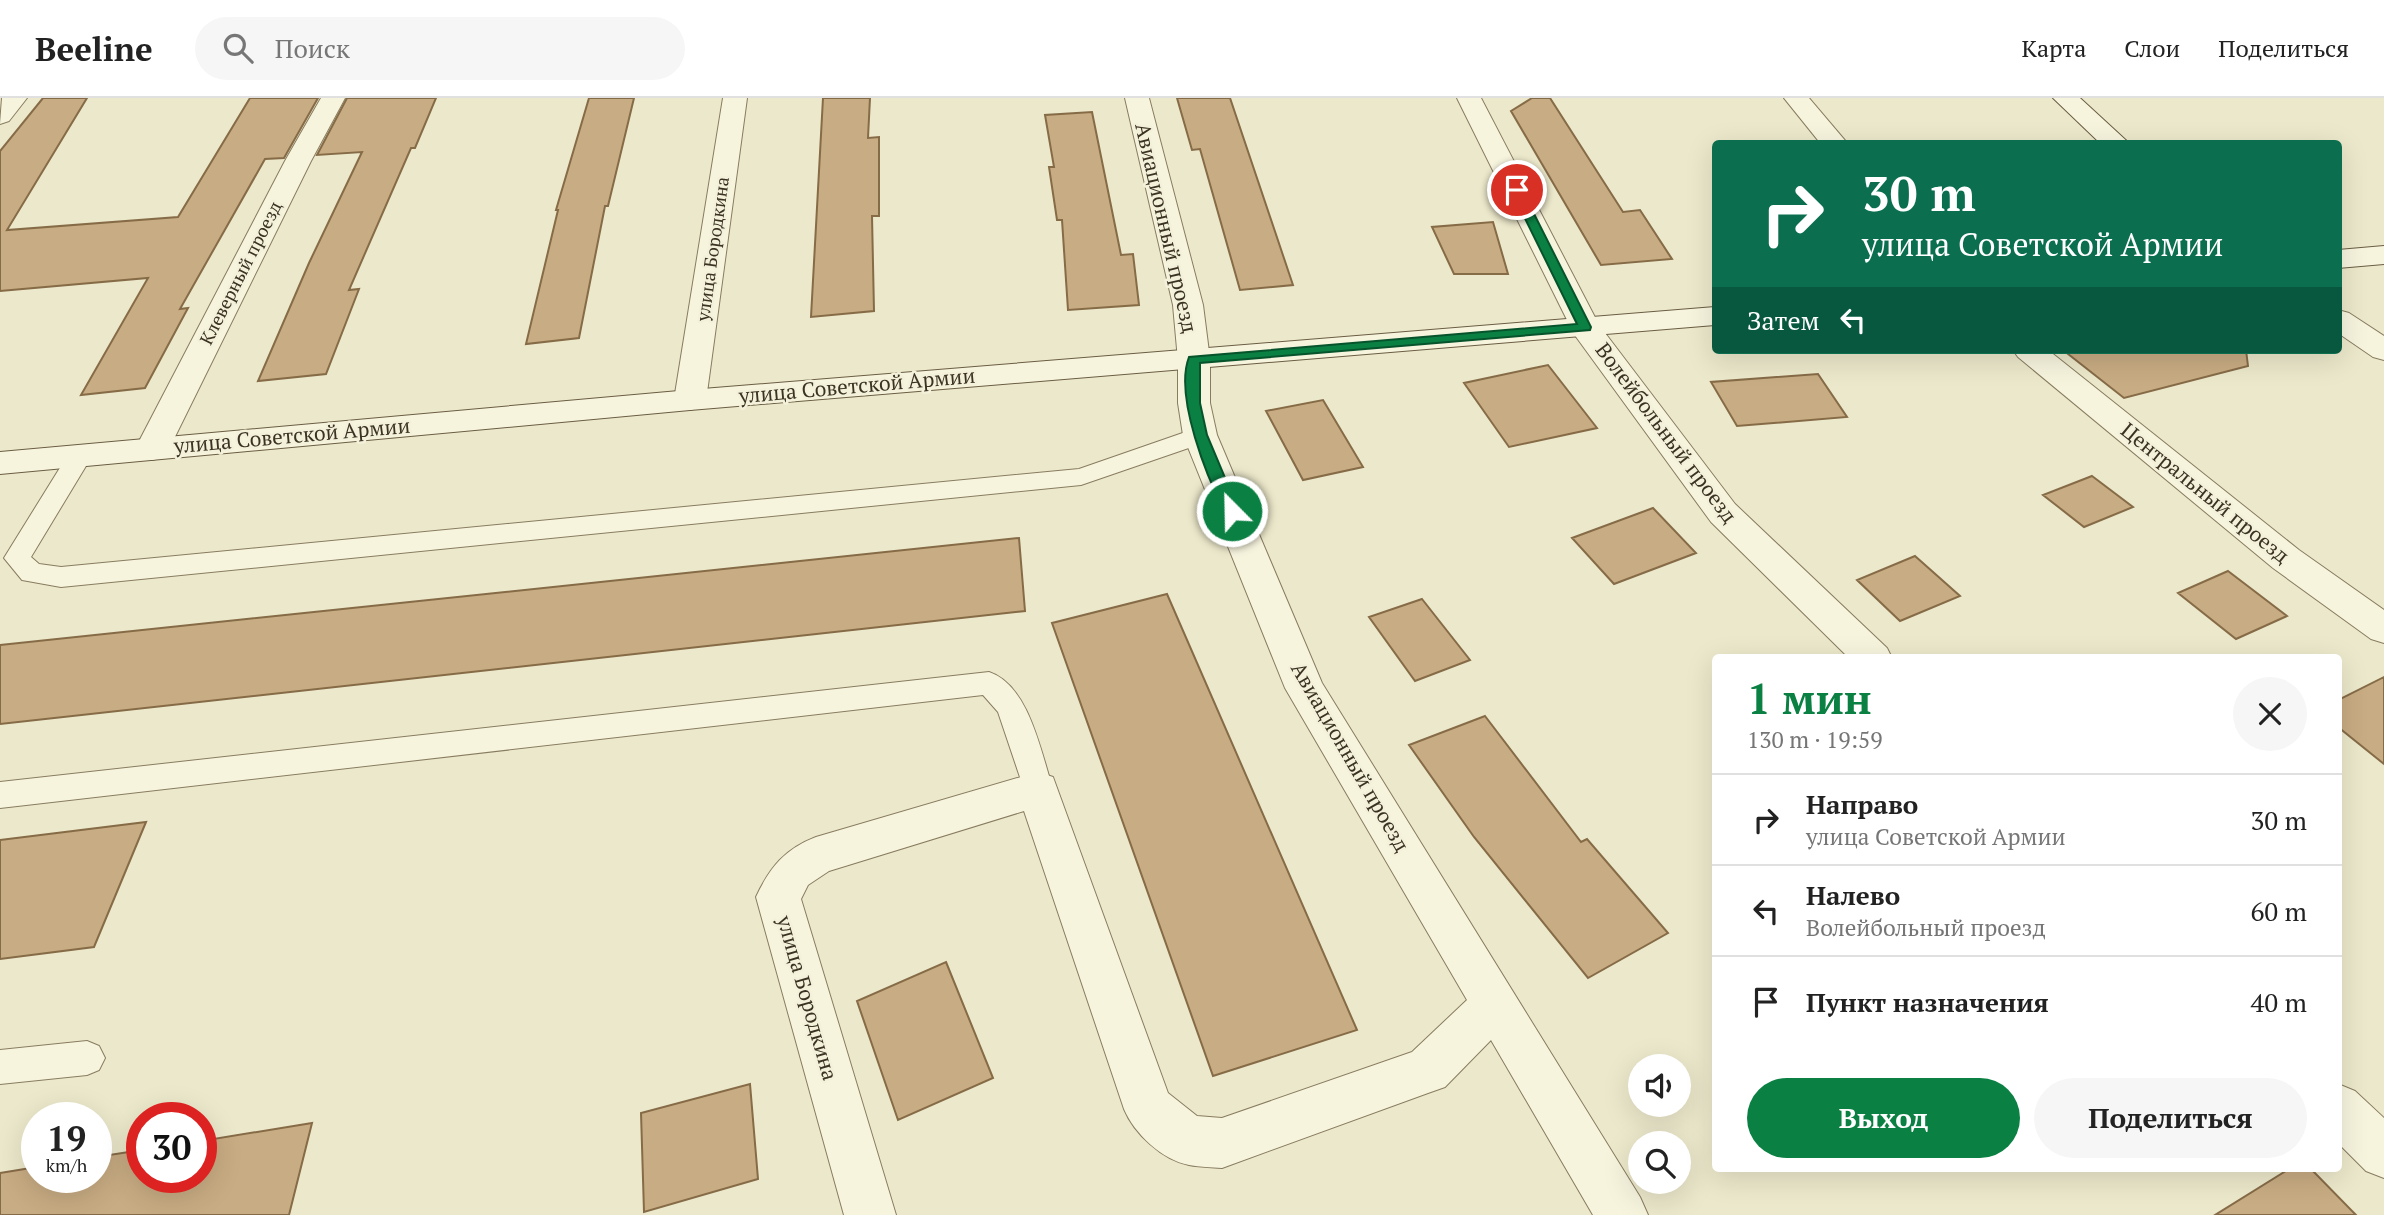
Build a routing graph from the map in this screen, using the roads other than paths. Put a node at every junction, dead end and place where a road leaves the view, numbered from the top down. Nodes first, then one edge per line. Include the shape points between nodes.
1 (15, 98) edge
2 (333, 98) edge
3 (735, 98) edge
4 (1137, 98) edge
5 (1469, 98) edge
6 (1796, 98) edge
7 (2065, 98) edge
8 (0, 116) edge
9 (1832, 140) edge
10 (2112, 140) edge
11 (2384, 255) edge
12 (2342, 259) edge
13 (1712, 316) edge
14 (2342, 322) edge
15 (1585, 327) junction
16 (2384, 350) edge
17 (2034, 354) edge
18 (1194, 360) junction
19 (690, 400) junction
20 (1200, 435) junction
21 (152, 449) junction
22 (80, 456) junction
23 (0, 463) edge
24 (2384, 629) edge
25 (1869, 654) edge
26 (1038, 789) junction
27 (0, 795) edge
28 (1495, 1004) junction
29 (87, 1058) dead end
30 (0, 1067) edge
31 (2342, 1112) edge
32 (2384, 1153) edge
33 (870, 1215) edge
34 (1622, 1215) edge

1 - 8 street
2 - 21 street, Клеверный проезд
3 - 19 street, улица Бородкина
4 - 18 street, Авиационный проезд via 1188,305
5 - 15 street, Волейбольный проезд
6 - 9 street
7 - 10 street
11 - 12 street
13 - 15 street, улица Советской Армии
14 - 16 street
15 - 18 street, улица Советской Армии
15 - 25 street, Волейбольный проезд via 1723,513
17 - 24 street, Центральный проезд via 2286,559
18 - 19 street, улица Советской Армии
18 - 20 street, Авиационный проезд
19 - 21 street, улица Советской Армии
20 - 22 lane via 1081,477 61,577 31,573 17,558
20 - 28 street, Авиационный проезд via 1306,688
21 - 22 street, улица Советской Армии
22 - 23 street, улица Советской Армии
26 - 27 lane via 1011,707 989,683
26 - 28 street via 1149,1109 1187,1140 1222,1143 1428,1070
26 - 33 street, улица Бородкина via 816,856 793,872 778,897
28 - 34 street, Авиационный проезд
29 - 30 lane
31 - 32 street

